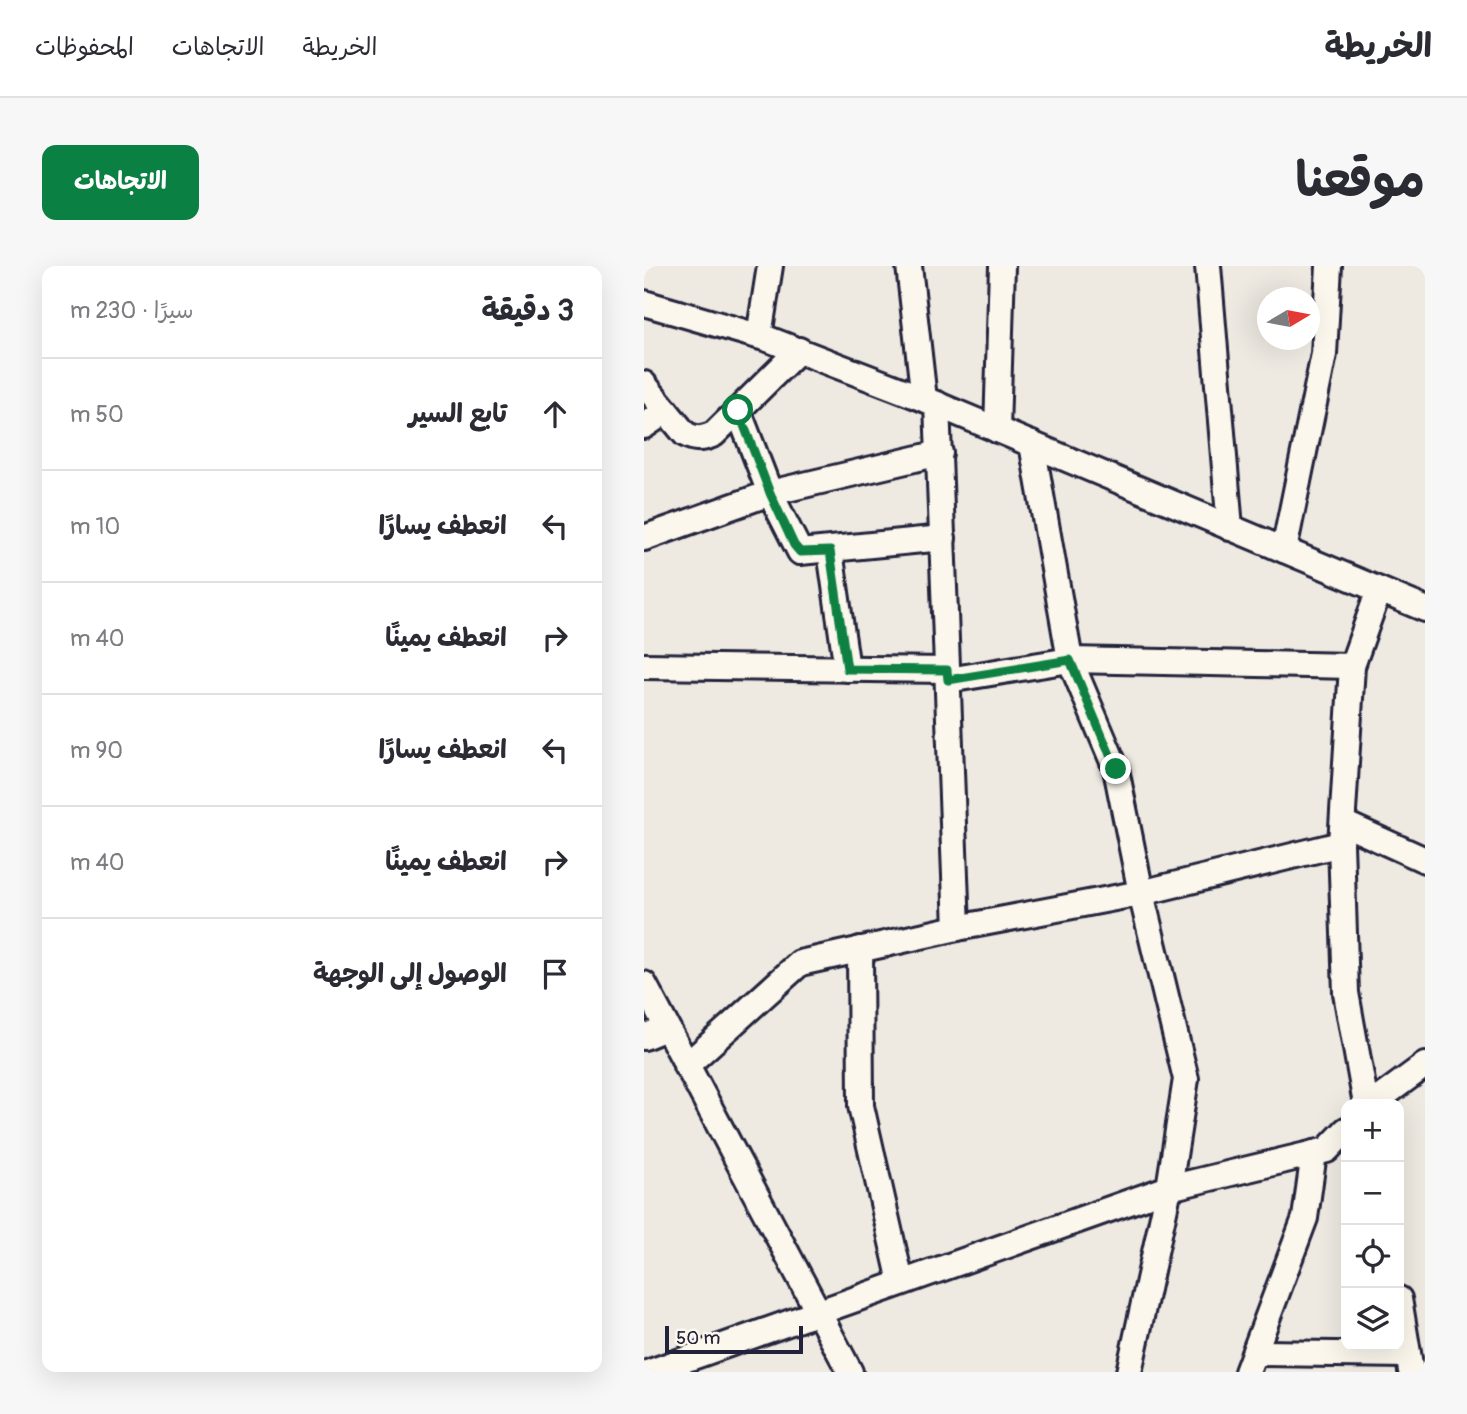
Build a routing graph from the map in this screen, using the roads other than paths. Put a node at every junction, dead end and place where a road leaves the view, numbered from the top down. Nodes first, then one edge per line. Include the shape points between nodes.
1 (770, 266) edge
2 (909, 266) edge
3 (1002, 266) edge
4 (1208, 266) edge
5 (1329, 266) edge
6 (644, 303) edge
7 (760, 336) junction
8 (799, 351) junction
9 (644, 384) edge
10 (930, 401) junction
11 (738, 410) junction
12 (666, 411) junction
13 (644, 426) edge
14 (997, 429) junction
15 (1032, 444) junction
16 (940, 453) junction
17 (770, 493) junction
18 (1230, 528) junction
19 (644, 538) edge
20 (943, 538) junction
21 (1284, 550) junction
22 (830, 551) junction
23 (1379, 590) junction
24 (1425, 609) edge
25 (1070, 660) junction
26 (644, 666) edge
27 (1352, 666) junction
28 (847, 669) junction
29 (947, 675) junction
30 (1342, 834) junction
31 (1425, 860) edge
32 (1141, 893) junction
33 (957, 928) junction
34 (860, 949) junction
35 (644, 984) edge
36 (655, 1032) edge
37 (1425, 1065) edge
38 (686, 1066) junction
39 (1365, 1099) edge
40 (1379, 1099) edge
41 (1341, 1135) edge
42 (1314, 1153) junction
43 (1169, 1188) junction
44 (901, 1282) junction
45 (817, 1311) junction
46 (1404, 1329) edge
47 (1251, 1362) edge
48 (1410, 1364) edge
49 (650, 1372) edge
50 (850, 1372) edge
51 (1129, 1372) edge

1 - 7 street
2 - 10 street
3 - 14 street
4 - 18 street
5 - 21 street via 1324,354
6 - 7 street
7 - 8 street
8 - 10 street
8 - 11 street
9 - 12 street
10 - 14 street
10 - 16 street
11 - 12 street via 714,434 694,439 684,434
11 - 17 street
12 - 13 street
14 - 15 street
15 - 18 street
15 - 25 street
16 - 17 street
16 - 20 street
17 - 19 street
17 - 22 street via 800,552
18 - 21 street
20 - 22 street
20 - 29 street
21 - 23 street
22 - 28 street
23 - 24 street
23 - 27 street
25 - 27 street
25 - 29 street
25 - 32 street via 1116,769
26 - 28 street
27 - 30 street
28 - 29 street
29 - 33 street
30 - 31 street
30 - 32 street
30 - 39 street via 1346,993
32 - 33 street
32 - 43 street via 1186,1079
33 - 34 street
34 - 38 street via 800,963
34 - 44 street via 862,1107
35 - 36 street
36 - 38 street
37 - 40 street
38 - 45 street
41 - 42 street via 1327,1150
42 - 43 street
42 - 47 street via 1305,1218
43 - 44 street
43 - 51 street
44 - 45 street
45 - 49 street
45 - 50 street
46 - 48 street
47 - 48 street

